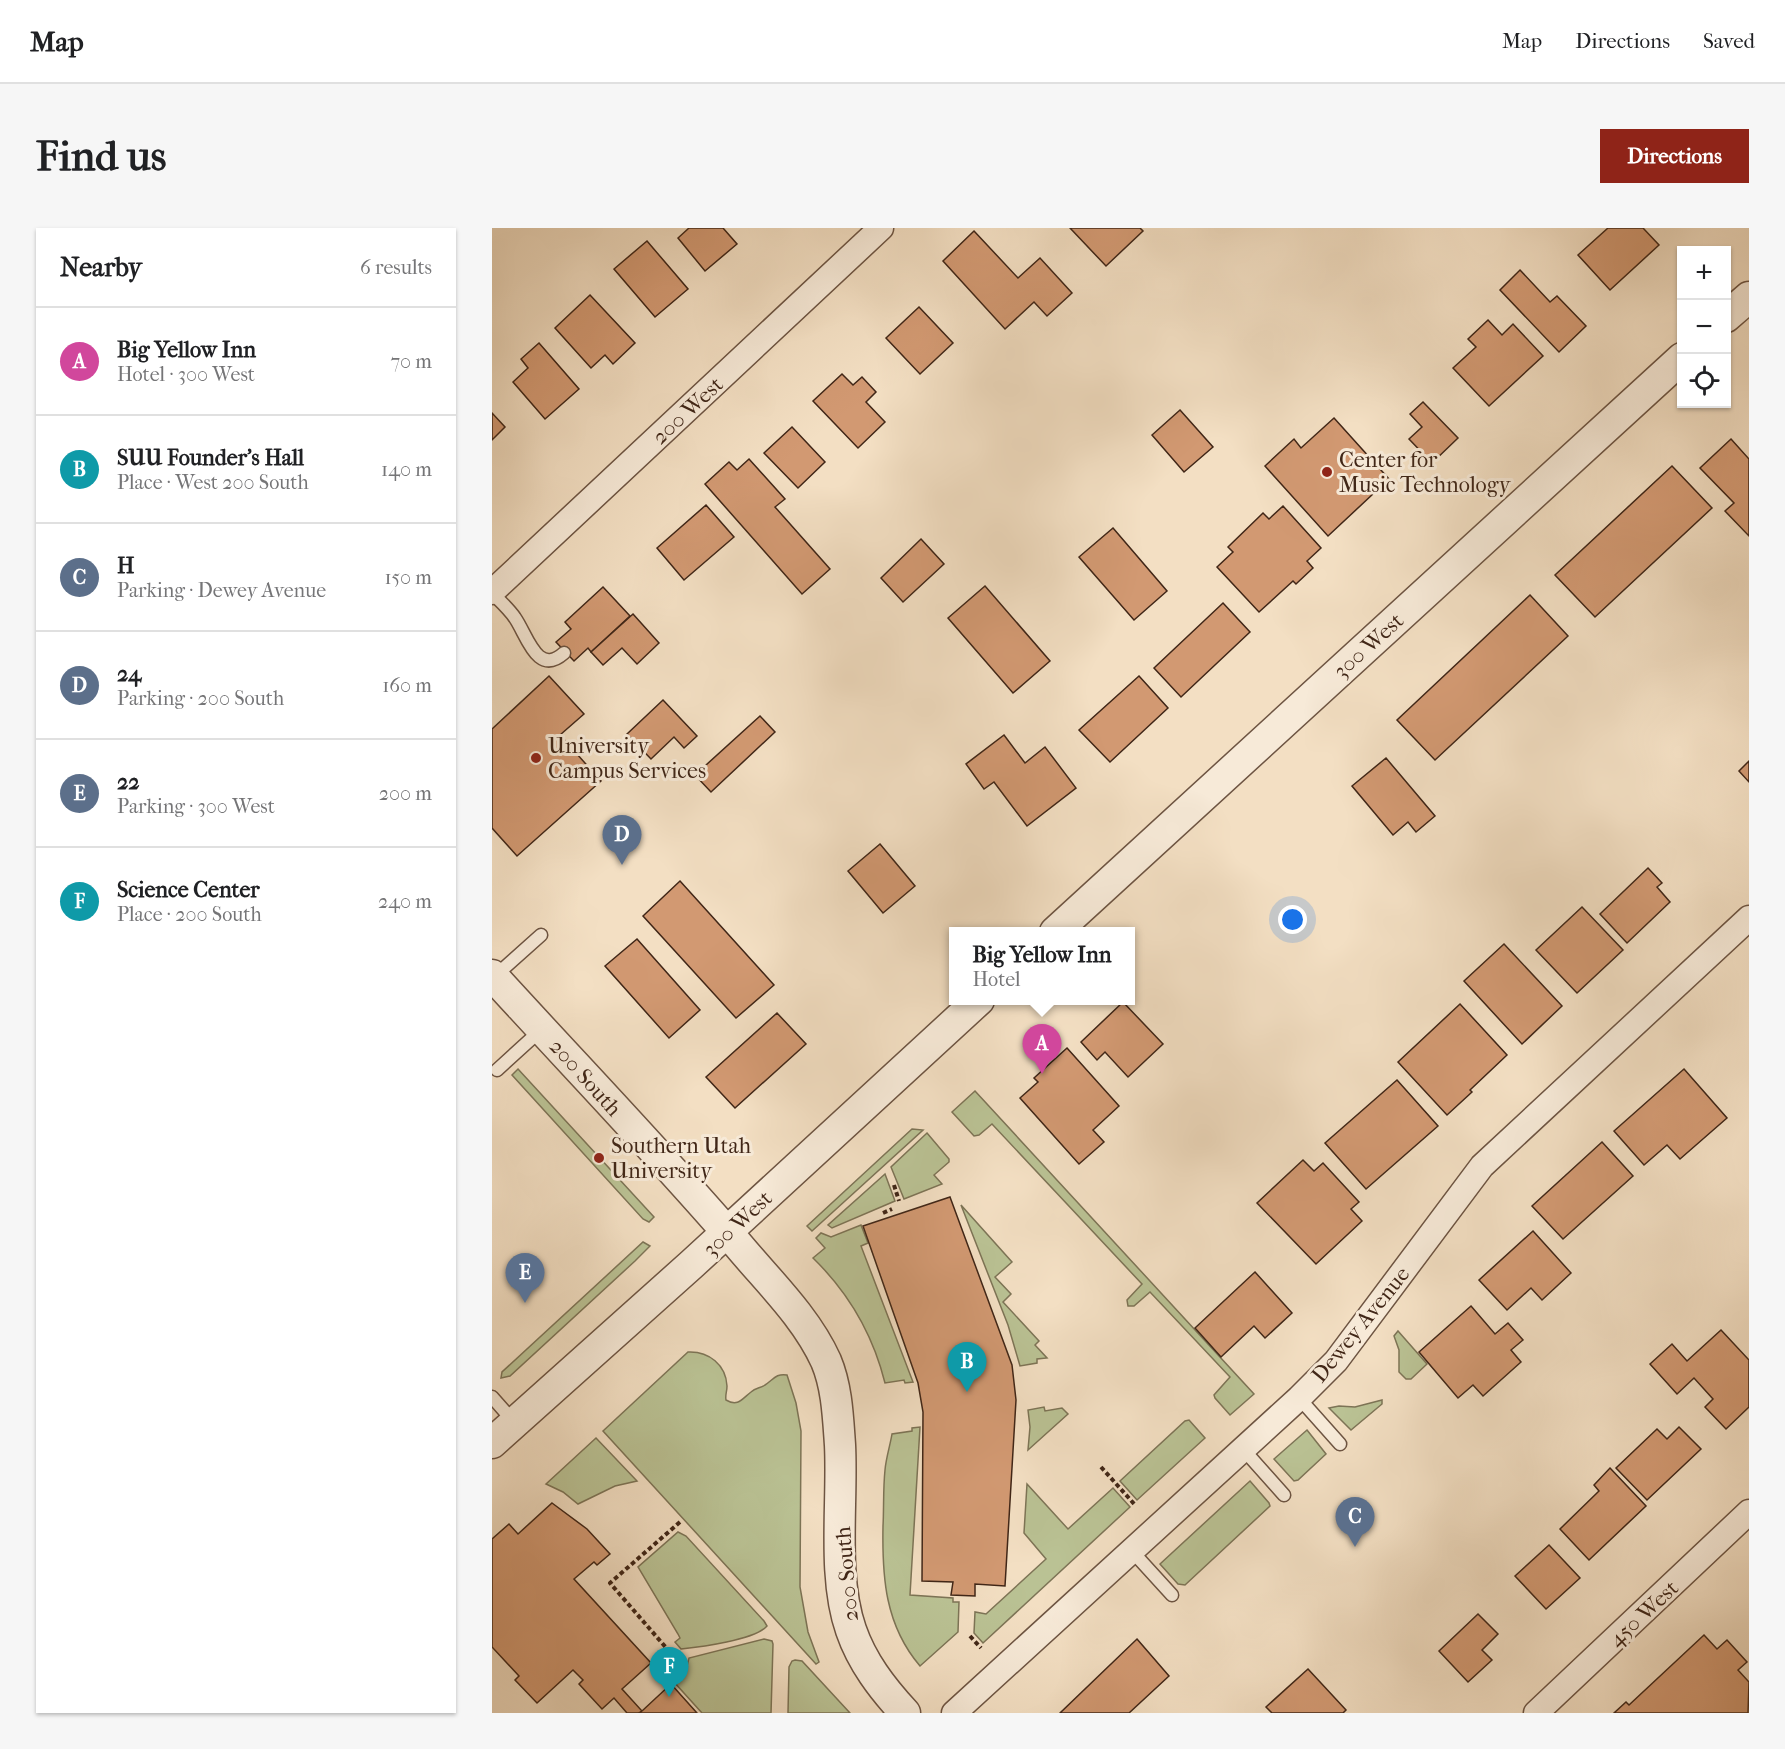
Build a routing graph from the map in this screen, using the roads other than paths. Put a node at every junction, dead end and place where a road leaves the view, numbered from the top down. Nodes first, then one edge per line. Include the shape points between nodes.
1 (881, 228) edge
2 (1749, 297) edge
3 (1731, 313) edge
4 (1677, 363) edge
5 (492, 592) edge
6 (564, 652) dead end
7 (1749, 918) edge
8 (1060, 927) edge
9 (541, 935) dead end
10 (493, 976) edge
11 (974, 1005) edge
12 (542, 1029) junction
13 (497, 1070) dead end
14 (727, 1232) junction
15 (492, 1397) edge
16 (1299, 1398) junction
17 (515, 1423) junction
18 (492, 1443) edge
19 (1340, 1444) dead end
20 (1243, 1449) junction
21 (1284, 1495) dead end
22 (1749, 1512) edge
23 (1131, 1550) junction
24 (1172, 1595) dead end
25 (905, 1713) edge
26 (954, 1713) edge
27 (1536, 1713) edge

1 - 5 street, 200 West
2 - 3 street
4 - 8 street, 300 West
5 - 6 lane via 515,617 537,654 554,660
7 - 16 street, Dewey Avenue via 1482,1166 1336,1361
9 - 10 lane
10 - 12 street, 200 South
11 - 14 street, 300 West
12 - 13 lane
12 - 14 street, 200 South
14 - 17 street, 300 West
14 - 25 street, 200 South via 794,1310 826,1362 838,1418 844,1598 864,1660
15 - 17 lane
16 - 19 lane
16 - 20 street, Dewey Avenue
17 - 18 street, 300 West
20 - 21 lane
20 - 23 street, Dewey Avenue
22 - 27 street, 450 West
23 - 24 lane
23 - 26 street, Dewey Avenue

